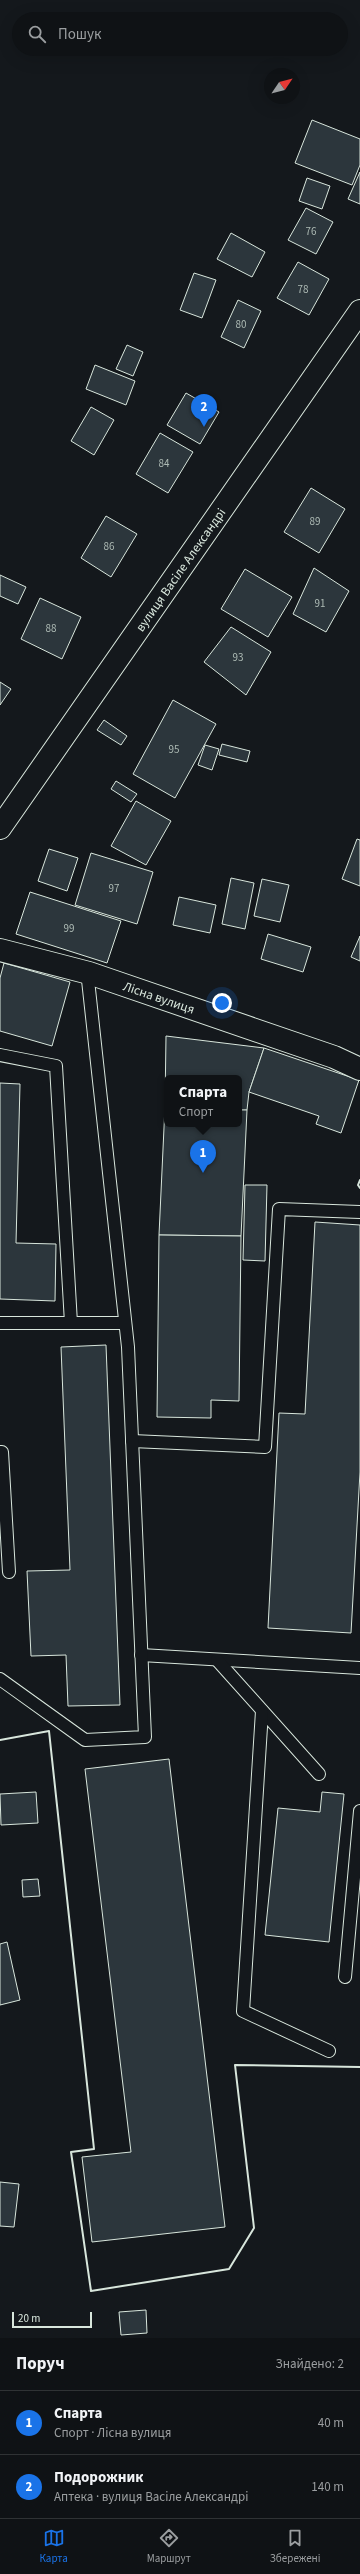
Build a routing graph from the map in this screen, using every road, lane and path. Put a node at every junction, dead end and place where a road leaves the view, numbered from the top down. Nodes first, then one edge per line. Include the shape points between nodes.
1 (360, 311) edge
2 (0, 828) edge
3 (0, 950) edge
4 (89, 973) junction
5 (0, 1055) edge
6 (360, 1068) edge
7 (360, 1212) edge
8 (0, 1322) edge
9 (71, 1323) junction
10 (125, 1323) junction
11 (132, 1441) junction
12 (0, 1452) edge
13 (9, 1572) dead end
14 (141, 1655) junction
15 (217, 1660) junction
16 (360, 1668) edge
17 (0, 1679) edge
18 (262, 1711) junction
19 (319, 1774) dead end
20 (360, 1811) edge
21 (345, 1977) dead end
22 (329, 2050) dead end

1 - 2 main road, вулиця Васіле Александрі
3 - 4 main road, Лісна вулиця
4 - 6 main road, Лісна вулиця
4 - 10 lane
5 - 9 lane via 56,1066
7 - 11 lane via 279,1209 266,1446
8 - 9 lane
9 - 10 lane
10 - 11 lane
11 - 14 lane
12 - 13 lane
14 - 15 lane
14 - 17 lane via 145,1737 85,1740
15 - 16 lane
15 - 18 lane
18 - 19 lane
18 - 22 lane via 243,2011
20 - 21 lane

